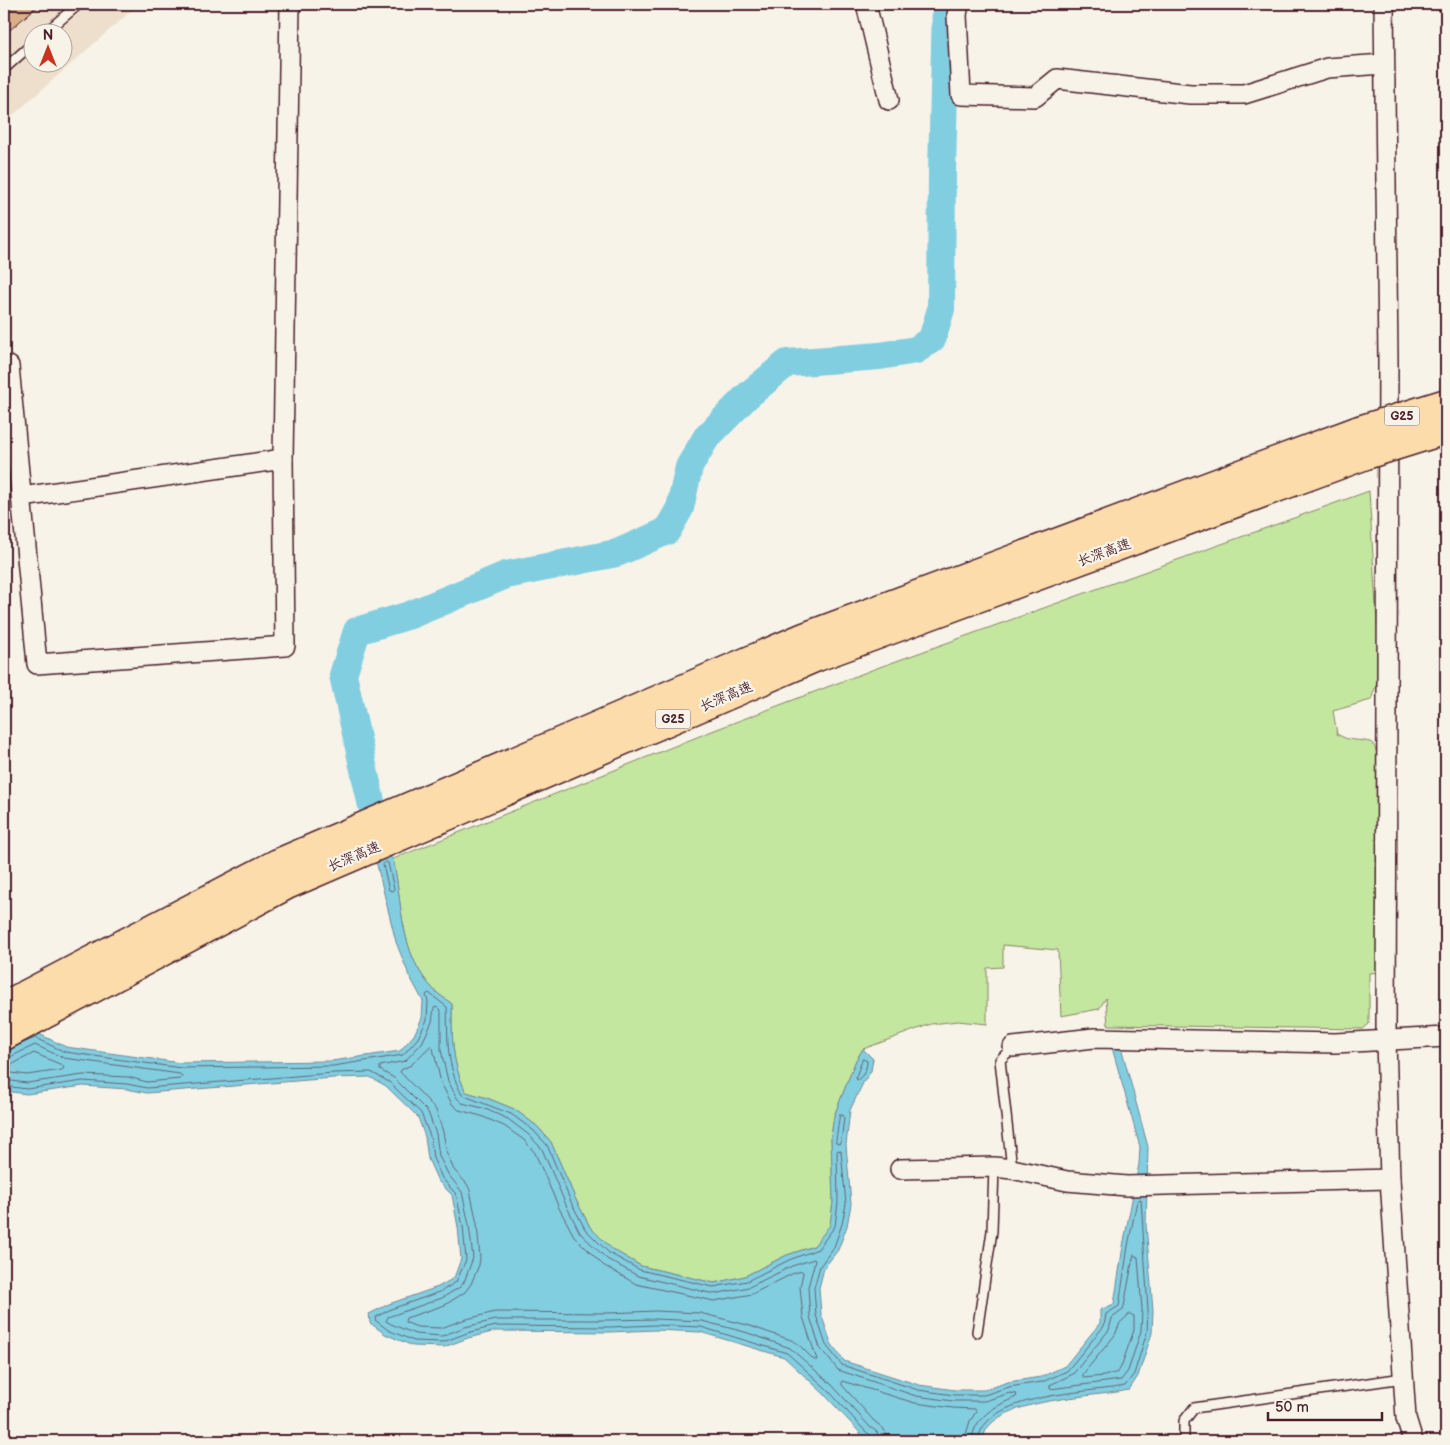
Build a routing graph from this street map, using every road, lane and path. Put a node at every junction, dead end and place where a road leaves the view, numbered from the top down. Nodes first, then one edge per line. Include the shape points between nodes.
1 (79, 4) edge
2 (290, 4) edge
3 (866, 4) edge
4 (959, 4) edge
5 (1384, 4) edge
6 (58, 22) edge
7 (22, 53) edge
8 (1384, 64) junction
9 (4, 68) edge
10 (889, 100) dead end
11 (9, 366) dead end
12 (1446, 403) edge
13 (1446, 430) edge
14 (1362, 442) junction
15 (283, 459) junction
16 (22, 497) junction
17 (4, 1006) edge
18 (4, 1036) edge
19 (1446, 1037) edge
20 (1386, 1040) junction
21 (1013, 1047) joint
22 (1003, 1168) junction
23 (900, 1170) dead end
24 (1390, 1179) junction
25 (977, 1332) dead end
26 (1403, 1378) junction
27 (1184, 1441) edge
28 (1413, 1441) edge

1 - 6 lane
2 - 15 street
3 - 10 street
4 - 8 street via 961,95 1035,97 1057,79 1190,94 1244,94 1327,68
5 - 8 street
7 - 9 lane
8 - 20 street via 1388,360
11 - 16 street
12 - 14 highway, 长深高速 / G25, bridge
13 - 14 highway, 长深高速 / G25, bridge
14 - 17 highway, 长深高速 / G25 via 804,637 278,863
14 - 18 highway, 长深高速 / G25 via 817,657 287,885
15 - 16 street
15 - 16 street via 285,646 37,664
19 - 20 street
20 - 21 street via 1335,1043 1094,1038
20 - 24 street
21 - 22 lane via 1000,1060
22 - 23 street
22 - 24 street via 1068,1181 1128,1186
22 - 25 lane
24 - 26 street
26 - 27 lane via 1194,1408 1184,1420
26 - 28 street via 1406,1418

